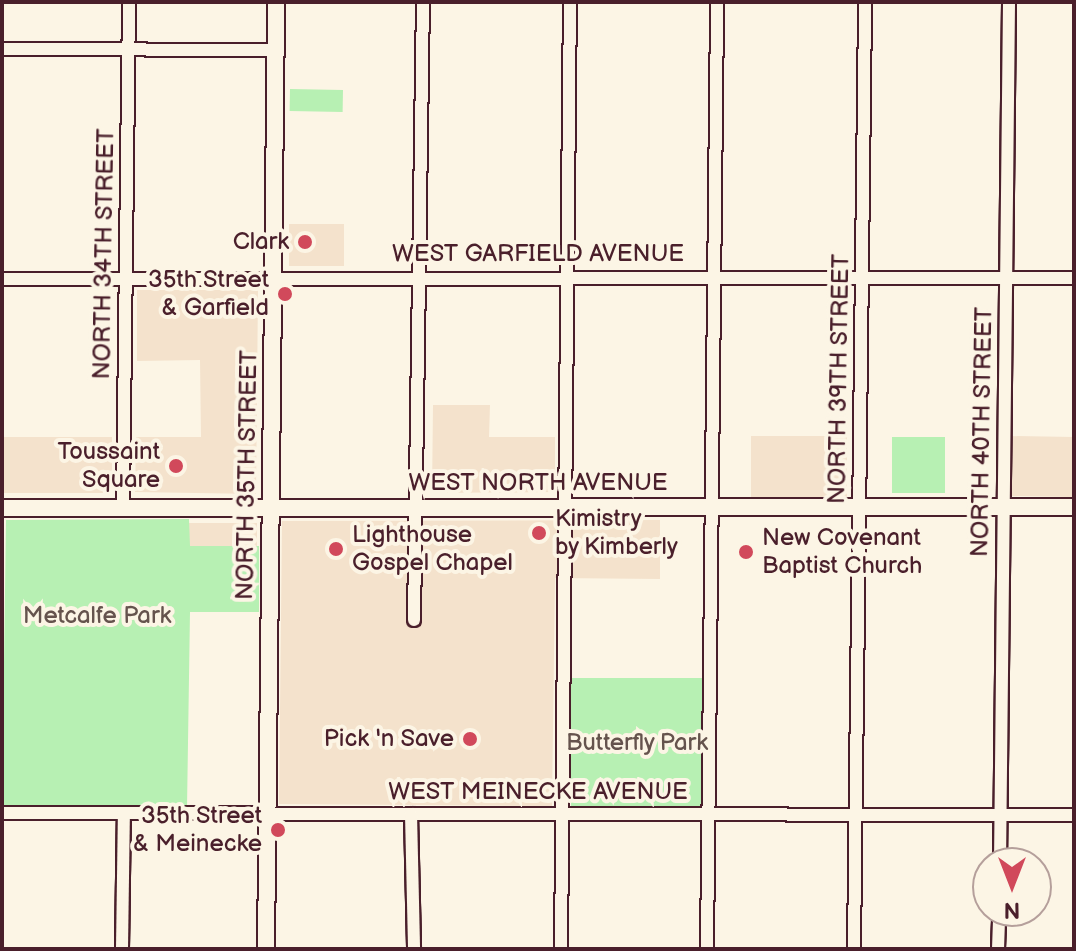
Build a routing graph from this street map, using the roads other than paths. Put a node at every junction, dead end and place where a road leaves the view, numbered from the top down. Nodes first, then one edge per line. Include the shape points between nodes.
1 (129, 2) edge
2 (276, 2) edge
3 (423, 2) edge
4 (570, 2) edge
5 (717, 2) edge
6 (865, 2) edge
7 (1009, 2) edge
8 (2, 49) edge
9 (128, 50) junction
10 (275, 50) junction
11 (274, 276) junction
12 (714, 276) junction
13 (422, 277) junction
14 (568, 277) junction
15 (862, 277) junction
16 (1006, 277) junction
17 (125, 278) junction
18 (1074, 278) edge
19 (2, 279) edge
20 (123, 506) junction
21 (566, 506) junction
22 (712, 506) junction
23 (270, 507) junction
24 (419, 507) junction
25 (860, 507) junction
26 (1002, 507) junction
27 (1074, 507) edge
28 (2, 508) edge
29 (414, 620) dead end
30 (2, 813) edge
31 (124, 813) junction
32 (411, 814) junction
33 (268, 815) junction
34 (563, 815) junction
35 (709, 815) junction
36 (855, 815) junction
37 (1000, 815) junction
38 (1074, 815) edge
39 (1000, 847) edge
40 (999, 927) edge
41 (122, 949) edge
42 (266, 949) edge
43 (414, 949) edge
44 (561, 949) edge
45 (707, 949) edge
46 (854, 949) edge
47 (998, 949) edge

1 - 9 street, NORTH 34TH STREET
2 - 10 main road, NORTH 35TH STREET
3 - 13 street
4 - 14 street
5 - 12 street
6 - 15 street, NORTH 39TH STREET
7 - 16 street, NORTH 40TH STREET
8 - 9 street
9 - 10 street
9 - 17 street, NORTH 34TH STREET
10 - 11 main road, NORTH 35TH STREET
11 - 13 street, WEST GARFIELD AVENUE
11 - 17 street, WEST GARFIELD AVENUE
11 - 23 main road, NORTH 35TH STREET
12 - 14 street, WEST GARFIELD AVENUE
12 - 15 street, WEST GARFIELD AVENUE
12 - 22 street
13 - 14 street, WEST GARFIELD AVENUE
13 - 24 street
14 - 21 street
15 - 16 street, WEST GARFIELD AVENUE
15 - 25 street, NORTH 39TH STREET
16 - 18 street, WEST GARFIELD AVENUE
16 - 26 street, NORTH 40TH STREET
17 - 19 street, WEST GARFIELD AVENUE
17 - 20 street, NORTH 34TH STREET
20 - 23 main road, WEST NORTH AVENUE
20 - 28 main road, WEST NORTH AVENUE
21 - 22 main road, WEST NORTH AVENUE
21 - 24 main road, WEST NORTH AVENUE
21 - 34 street
22 - 25 main road, WEST NORTH AVENUE
22 - 35 street
23 - 24 main road, WEST NORTH AVENUE
23 - 33 main road, NORTH 35TH STREET
24 - 29 street
25 - 26 main road, WEST NORTH AVENUE
25 - 36 street, NORTH 39TH STREET
26 - 27 main road, WEST NORTH AVENUE
26 - 37 street, NORTH 40TH STREET
30 - 31 street, WEST MEINECKE AVENUE
31 - 33 street, WEST MEINECKE AVENUE
31 - 41 street
32 - 33 street, WEST MEINECKE AVENUE
32 - 34 street, WEST MEINECKE AVENUE
32 - 43 street
33 - 42 main road, NORTH 35TH STREET
34 - 35 street, WEST MEINECKE AVENUE
34 - 44 street
35 - 36 street, WEST MEINECKE AVENUE
35 - 45 street
36 - 37 street, WEST MEINECKE AVENUE
36 - 46 street, NORTH 39TH STREET
37 - 38 street, WEST MEINECKE AVENUE
37 - 39 street, NORTH 40TH STREET
40 - 47 street

